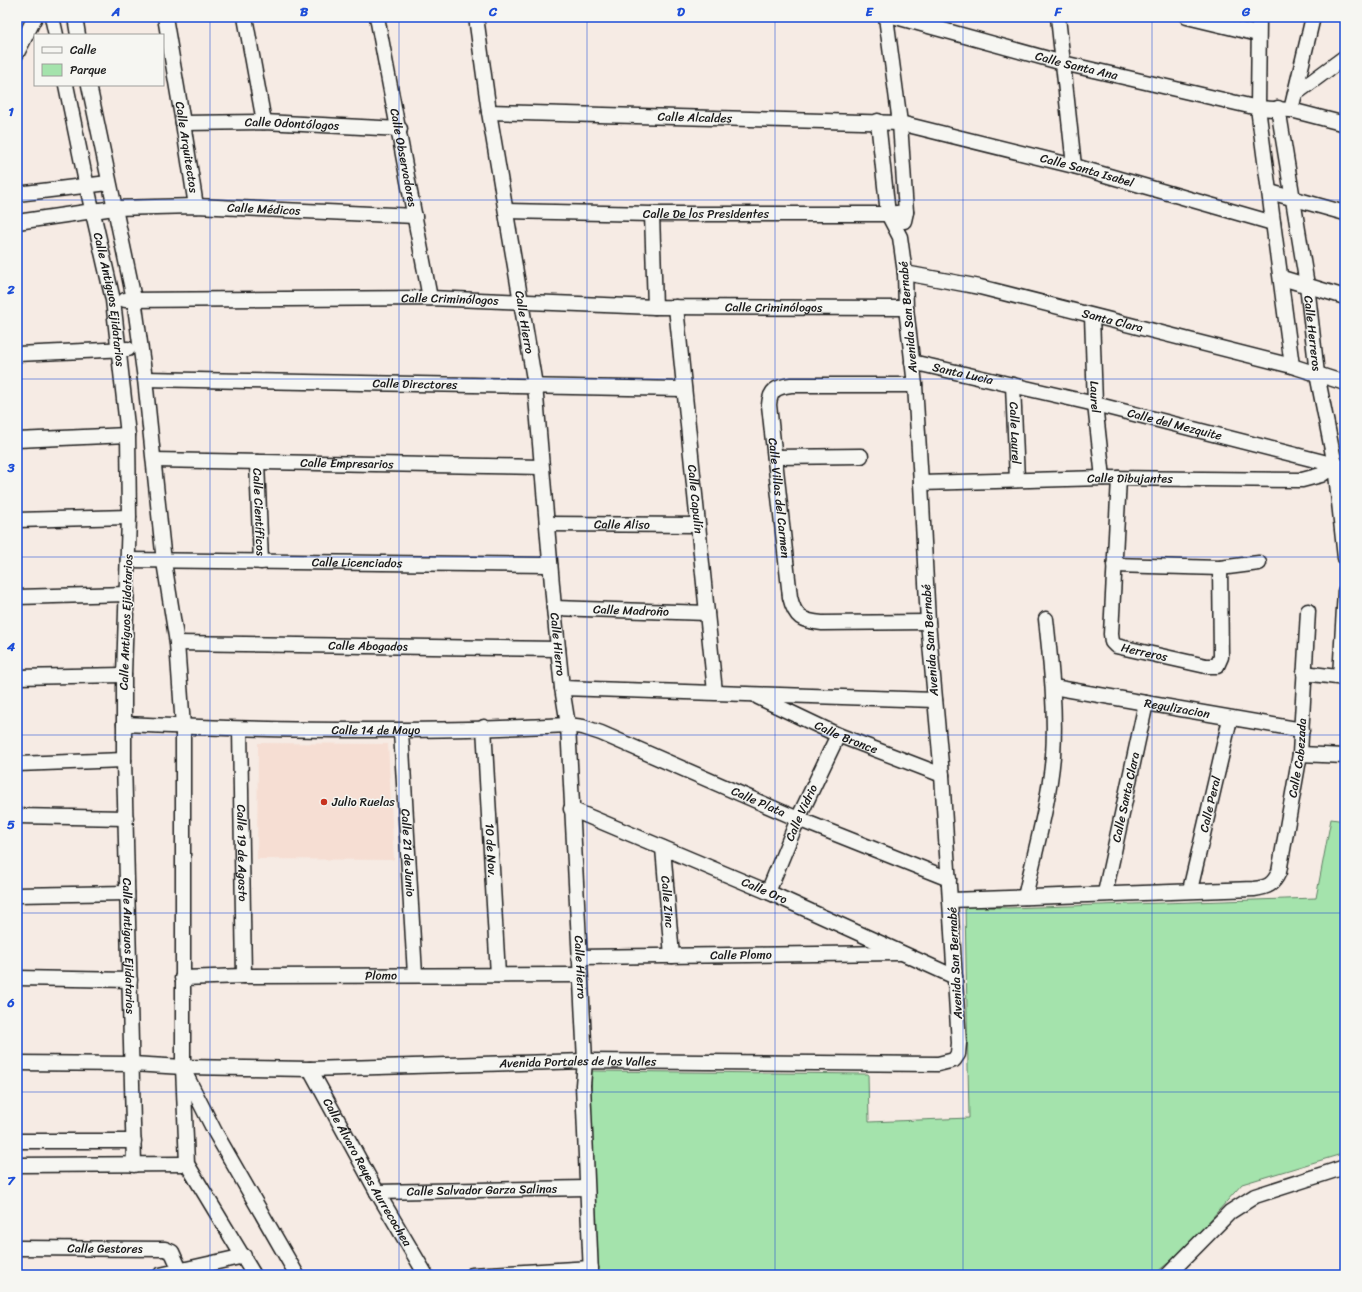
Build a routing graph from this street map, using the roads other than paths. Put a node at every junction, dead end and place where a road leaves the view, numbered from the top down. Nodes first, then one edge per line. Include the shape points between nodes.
1 (36, 17) edge
2 (52, 17) edge
3 (75, 17) edge
4 (165, 17) edge
5 (245, 17) edge
6 (378, 17) edge
7 (476, 17) edge
8 (886, 17) edge
9 (896, 17) edge
10 (1058, 17) edge
11 (1187, 17) edge
12 (1259, 17) edge
13 (1313, 17) edge
14 (56, 34) edge
15 (78, 34) edge
16 (1258, 34) junction
17 (17, 53) edge
18 (1345, 57) edge
19 (1063, 63) junction
20 (66, 86) edge
21 (88, 86) edge
22 (1296, 94) junction
23 (1258, 108) junction
24 (1285, 109) junction
25 (489, 112) junction
26 (878, 121) junction
27 (184, 122) junction
28 (264, 122) junction
29 (900, 123) junction
30 (1345, 124) edge
31 (400, 129) junction
32 (1074, 166) junction
33 (108, 183) junction
34 (86, 187) junction
35 (1270, 192) junction
36 (17, 194) edge
37 (1293, 198) junction
38 (196, 206) junction
39 (114, 208) junction
40 (506, 210) junction
41 (92, 212) junction
42 (906, 212) junction
43 (1345, 213) edge
44 (652, 214) junction
45 (888, 214) junction
46 (415, 216) junction
47 (17, 222) edge
48 (1273, 223) junction
49 (900, 237) junction
50 (906, 273) junction
51 (1282, 278) junction
52 (1306, 285) junction
53 (1345, 297) edge
54 (430, 298) junction
55 (134, 299) junction
56 (113, 300) junction
57 (521, 301) junction
58 (676, 306) junction
59 (655, 307) junction
60 (906, 308) junction
61 (1092, 316) junction
62 (140, 348) junction
63 (120, 350) junction
64 (17, 354) edge
65 (912, 362) junction
66 (1292, 366) junction
67 (1318, 374) junction
68 (145, 379) junction
69 (1345, 383) edge
70 (535, 385) junction
71 (915, 385) junction
72 (1013, 386) junction
73 (684, 389) junction
74 (1095, 404) junction
75 (128, 435) junction
76 (17, 440) edge
77 (861, 456) dead end
78 (775, 457) junction
79 (154, 460) junction
80 (257, 462) junction
81 (541, 467) junction
82 (1340, 467) edge
83 (1103, 478) junction
84 (1119, 478) junction
85 (1016, 480) junction
86 (922, 483) junction
87 (129, 517) junction
88 (17, 520) edge
89 (547, 524) junction
90 (698, 525) junction
91 (1345, 558) edge
92 (128, 560) junction
93 (164, 562) junction
94 (261, 562) junction
95 (1259, 563) dead end
96 (550, 565) junction
97 (1114, 565) junction
98 (1220, 568) junction
99 (1345, 591) edge
100 (127, 594) junction
101 (17, 597) edge
102 (554, 608) junction
103 (1308, 610) dead end
104 (707, 613) junction
105 (1046, 619) dead end
106 (928, 622) junction
107 (177, 643) junction
108 (558, 648) junction
109 (1304, 674) junction
110 (124, 675) junction
111 (17, 677) edge
112 (1342, 678) edge
113 (1053, 687) junction
114 (562, 688) junction
115 (715, 692) junction
116 (752, 694) junction
117 (935, 700) junction
118 (1146, 703) junction
119 (1230, 719) junction
120 (124, 724) junction
121 (568, 725) junction
122 (183, 727) junction
123 (484, 727) junction
124 (240, 729) junction
125 (1302, 730) junction
126 (401, 731) junction
127 (838, 735) junction
128 (1300, 754) junction
129 (1345, 756) edge
130 (124, 760) junction
131 (17, 764) edge
132 (942, 775) junction
133 (571, 808) junction
134 (17, 816) edge
135 (126, 818) junction
136 (798, 819) junction
137 (663, 848) junction
138 (949, 880) junction
139 (1190, 890) junction
140 (768, 892) junction
141 (127, 893) junction
142 (1105, 893) junction
143 (17, 895) edge
144 (1025, 897) junction
145 (951, 900) junction
146 (904, 953) junction
147 (672, 956) junction
148 (579, 957) junction
149 (498, 975) junction
150 (580, 975) junction
151 (244, 976) junction
152 (415, 976) junction
153 (955, 977) junction
154 (17, 978) edge
155 (182, 978) junction
156 (130, 980) junction
157 (959, 1043) joint
158 (585, 1061) junction
159 (17, 1063) edge
160 (132, 1064) junction
161 (182, 1067) junction
162 (310, 1069) junction
163 (17, 1140) edge
164 (134, 1141) junction
165 (187, 1164) junction
166 (17, 1165) edge
167 (134, 1165) junction
168 (1345, 1168) edge
169 (586, 1188) junction
170 (376, 1192) junction
171 (17, 1248) edge
172 (244, 1256) junction
173 (180, 1270) junction
174 (212, 1270) edge
175 (591, 1272) edge
176 (160, 1275) edge
177 (254, 1275) edge
178 (297, 1275) edge
179 (426, 1275) edge
180 (472, 1275) edge
181 (1168, 1275) edge

1 - 17 street
2 - 14 street
3 - 15 street
4 - 27 street, Calle Arquitectos
5 - 28 street
6 - 31 street, Calle Observadores
7 - 25 street, Calle Hierro
8 - 29 street, Avenida San Bernabé
9 - 19 street, Calle Santa Ana
10 - 19 street
11 - 16 street
12 - 16 street, Calle Herreros
13 - 22 street, Calle Herreros
16 - 23 street, Calle Herreros
18 - 22 street
19 - 23 street, Calle Santa Ana
19 - 32 street
20 - 34 street, Calle Antiguos Ejidatarios
21 - 33 street, Calle Antiguos Ejidatarios
22 - 24 street, Calle Herreros
23 - 24 street, Calle Santa Ana
23 - 35 street, Calle Herreros
24 - 30 street, Calle Santa Ana
24 - 37 street, Calle Herreros
25 - 26 street, Calle Alcaldes
25 - 40 street, Calle Hierro
26 - 29 street, Calle Alcaldes
26 - 45 street, Avenida San Bernabé
27 - 28 street, Calle Odontólogos
27 - 38 street, Calle Arquitectos
28 - 31 street, Calle Odontólogos
29 - 32 street, Calle Santa Isabel
29 - 42 street, Avenida San Bernabé
31 - 46 street, Calle Observadores
32 - 48 street, Calle Santa Isabel
33 - 34 street
33 - 39 street, Calle Antiguos Ejidatarios
34 - 36 street
34 - 41 street, Calle Antiguos Ejidatarios
35 - 37 street
35 - 48 street, Calle Herreros
37 - 43 street
37 - 52 street, Calle Herreros
38 - 39 street, Calle Médicos
38 - 46 street, Calle Médicos
39 - 41 street, Calle Médicos
39 - 55 street, Calle Antiguos Ejidatarios
40 - 44 street, Calle De los Presidentes
40 - 57 street, Calle Hierro
41 - 47 street, Calle Médicos
41 - 56 street, Calle Antiguos Ejidatarios
42 - 45 street, Calle De los Presidentes
42 - 49 street, Avenida San Bernabé
44 - 45 street, Calle De los Presidentes
44 - 59 street
45 - 49 street, Avenida San Bernabé
46 - 54 street, Calle Observadores
48 - 51 street, Calle Herreros
49 - 50 street, Avenida San Bernabé
50 - 60 street, Avenida San Bernabé
50 - 61 street, Santa Clara via 980,287
51 - 52 street
51 - 66 street, Calle Herreros
52 - 53 street
52 - 67 street, Calle Herreros
54 - 55 street, Calle Criminólogos
54 - 57 street, Calle Criminólogos
55 - 56 street, Calle Criminólogos
55 - 62 street, Calle Antiguos Ejidatarios
56 - 63 street, Calle Antiguos Ejidatarios
57 - 59 street, Calle Criminólogos
57 - 70 street, Calle Hierro
58 - 59 street, Calle Criminólogos
58 - 60 street, Calle Criminólogos
58 - 73 street, Calle Capulín
60 - 65 street, Avenida San Bernabé
61 - 66 street, Santa Clara
61 - 74 street, Laurel
62 - 63 street
62 - 68 street, Calle Antiguos Ejidatarios
63 - 64 street
63 - 75 street, Calle Antiguos Ejidatarios
65 - 71 street, Avenida San Bernabé
65 - 72 street, Santa Lucia
66 - 67 street, Santa Clara
67 - 69 street
67 - 82 street, Calle Herreros
68 - 70 street, Calle Directores
68 - 79 street, Calle Antiguos Ejidatarios
70 - 73 street, Calle Directores
70 - 81 street, Calle Hierro
71 - 78 street, Calle Villas del Carmen via 780,386 773,390 769,405
71 - 86 street, Avenida San Bernabé
72 - 74 street, Calle del Mezquite
72 - 85 street, Calle Laurel
73 - 90 street, Calle Capulín
74 - 82 street, Calle del Mezquite
74 - 83 street, Laurel
75 - 76 street
75 - 87 street, Calle Antiguos Ejidatarios
77 - 78 street
78 - 106 street, Calle Villas del Carmen via 790,597 797,616 808,622 822,623
79 - 80 street, Calle Empresarios
79 - 93 street, Calle Antiguos Ejidatarios
80 - 81 street, Calle Empresarios
80 - 94 street, Calle Científicos
81 - 89 street, Calle Hierro
82 - 84 street, Calle Dibujantes via 1302,480
82 - 91 street, Calle Herreros
83 - 84 street, Calle Dibujantes
83 - 85 street, Calle Dibujantes
84 - 97 street, Herreros
85 - 86 street, Calle Dibujantes
86 - 106 street, Avenida San Bernabé
87 - 88 street
87 - 92 street, Calle Antiguos Ejidatarios
89 - 90 street, Calle Aliso
89 - 96 street, Calle Hierro
90 - 104 street, Calle Capulín
92 - 93 street, Calle Licenciados
92 - 100 street, Calle Antiguos Ejidatarios
93 - 94 street, Calle Licenciados
93 - 107 street, Calle Antiguos Ejidatarios
94 - 96 street, Calle Licenciados
95 - 98 street
96 - 102 street, Calle Hierro
97 - 98 street
97 - 98 street, Herreros via 1112,642 1116,646 1212,667 1217,666 1221,657
99 - 112 street
100 - 101 street
100 - 110 street, Calle Antiguos Ejidatarios
102 - 104 street, Calle Madroño
102 - 108 street, Calle Hierro
103 - 109 street, Calle Cabezada
104 - 115 street, Calle Capulín
105 - 113 street
106 - 117 street, Avenida San Bernabé
107 - 108 street, Calle Abogados
107 - 122 street, Calle Antiguos Ejidatarios
108 - 114 street, Calle Hierro
109 - 112 street
109 - 125 street, Calle Cabezada
110 - 111 street
110 - 120 street, Calle Antiguos Ejidatarios
113 - 118 street, Regulizacion
113 - 144 street via 1052,757 1048,787
114 - 115 street, Calle Bronce
114 - 121 street, Calle Hierro
115 - 116 street, Calle Bronce
116 - 117 street, Calle Bronce
116 - 127 street, Calle Bronce
117 - 132 street, Avenida San Bernabé
118 - 119 street, Regulizacion
118 - 142 street, Calle Santa Clara
119 - 125 street, Regulizacion
119 - 139 street, Calle Peral
120 - 122 street, Calle 14 de Mayo
120 - 130 street, Calle Antiguos Ejidatarios
121 - 123 street, Calle 14 de Mayo
121 - 133 street, Calle Hierro
121 - 136 street, Calle Plata via 600,732
122 - 124 street, Calle 14 de Mayo
122 - 155 street, Calle Antiguos Ejidatarios
123 - 126 street, Calle 14 de Mayo
123 - 149 street, 10 de Nov.
124 - 126 street, Calle 14 de Mayo
124 - 151 street, Calle 19 de Agosto
125 - 128 street, Calle Cabezada
126 - 152 street, Calle 21 de Junio
127 - 132 street, Calle Bronce
127 - 136 street, Calle Vidrio
128 - 129 street
128 - 139 street, Calle Cabezada via 1279,872 1274,882 1267,887 1254,889
130 - 131 street
130 - 135 street, Calle Antiguos Ejidatarios
132 - 138 street, Avenida San Bernabé
133 - 137 street, Calle Oro
133 - 148 street, Calle Hierro
134 - 135 street
135 - 141 street, Calle Antiguos Ejidatarios
136 - 138 street, Calle Plata
136 - 140 street, Calle Vidrio
137 - 140 street, Calle Oro
137 - 147 street, Calle Zinc
138 - 145 street, Avenida San Bernabé
139 - 142 street, Calle Cabezada
140 - 146 street, Calle Oro
141 - 143 street
141 - 156 street, Calle Antiguos Ejidatarios
142 - 144 street, Calle Cabezada
144 - 145 street, Calle Cabezada
145 - 153 street, Avenida San Bernabé
146 - 147 street, Calle Plomo
146 - 153 street, Calle Oro
147 - 148 street, Calle Plomo
148 - 150 street, Calle Hierro
149 - 150 street, Plomo
149 - 152 street, Plomo
150 - 158 street, Calle Hierro
151 - 152 street, Plomo
151 - 155 street, Plomo
153 - 157 street, Avenida San Bernabé
154 - 156 street
155 - 161 street, Calle Antiguos Ejidatarios
156 - 160 street, Calle Antiguos Ejidatarios
157 - 158 street, Avenida Portales de los Valles via 958,1054 954,1060 938,1064
158 - 162 street, Avenida Portales de los Valles
158 - 169 street, Calle Hierro via 583,1085
159 - 160 street, Avenida Portales de los Valles
160 - 161 street, Avenida Portales de los Valles
160 - 164 street, Calle Antiguos Ejidatarios
161 - 162 street, Avenida Portales de los Valles
161 - 165 street, Calle Antiguos Ejidatarios
161 - 178 street, Calle Antiguos Ejidatarios via 215,1132
162 - 170 street, Calle Álvaro Reyes Aurrecochea
163 - 164 street
164 - 167 street, Calle Antiguos Ejidatarios
165 - 167 street
165 - 172 street, Calle Antiguos Ejidatarios
166 - 167 street
168 - 181 street via 1255,1196 1230,1212
169 - 170 street, Calle Salvador Garza Salinas
169 - 175 street, Calle Hierro
170 - 179 street, Calle Álvaro Reyes Aurrecochea
171 - 173 street, Calle Gestores via 165,1249 172,1252
172 - 174 street
172 - 177 street, Calle Antiguos Ejidatarios
173 - 174 street
173 - 176 street
175 - 180 street

